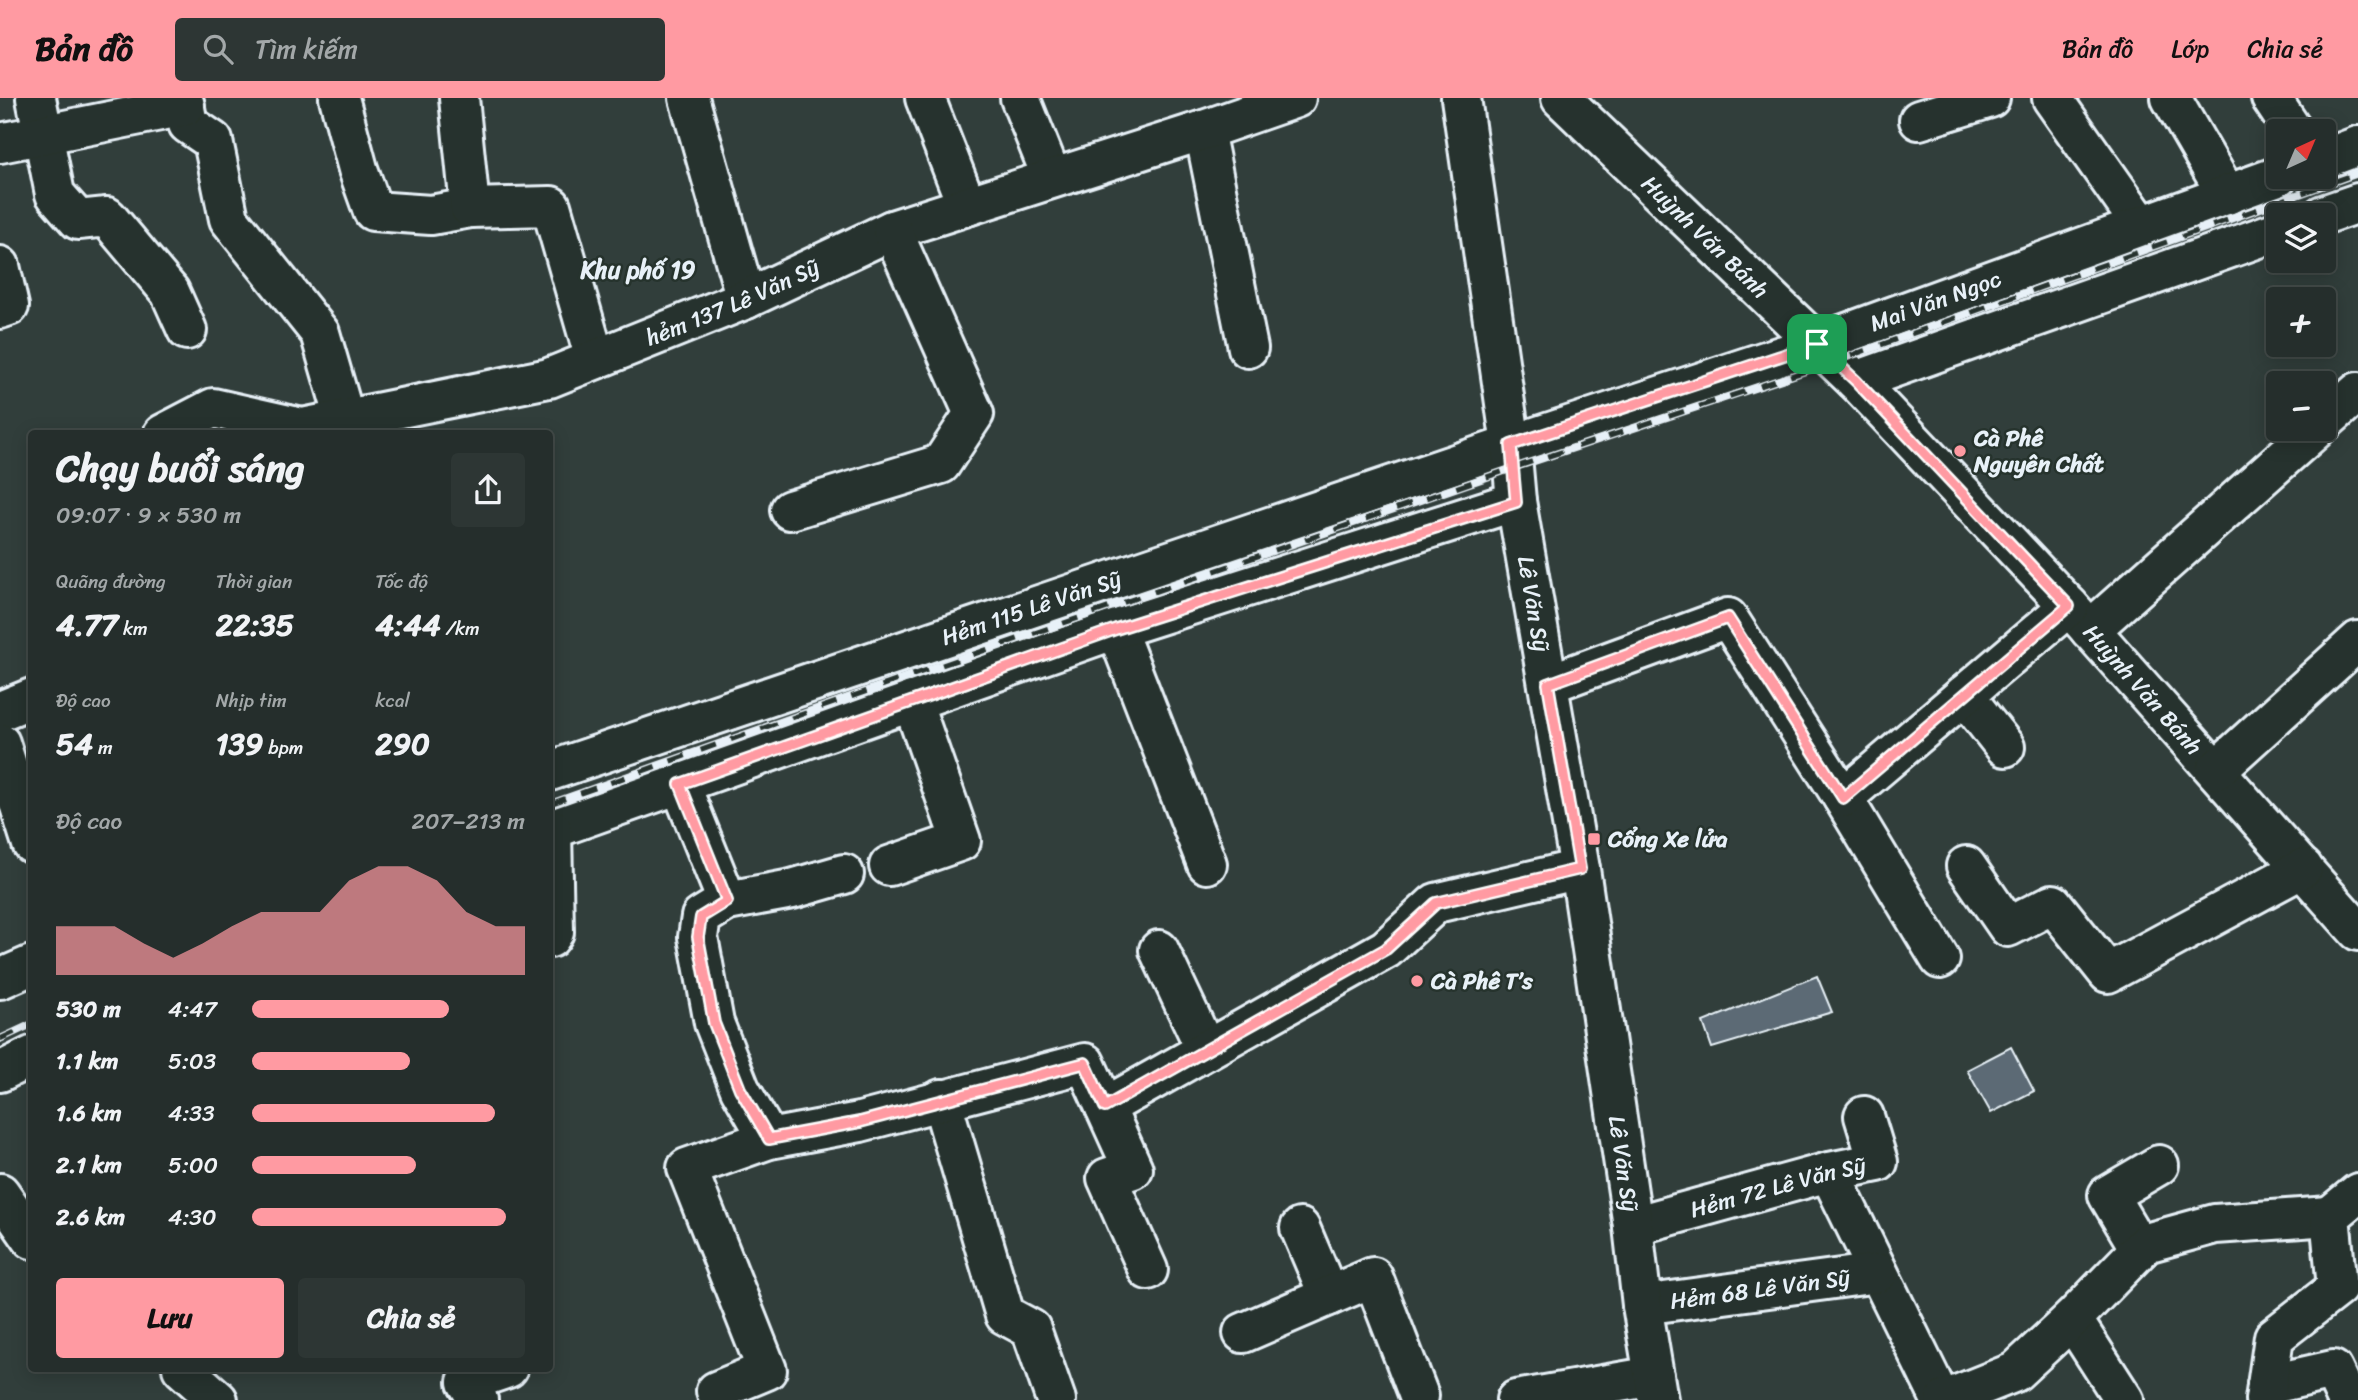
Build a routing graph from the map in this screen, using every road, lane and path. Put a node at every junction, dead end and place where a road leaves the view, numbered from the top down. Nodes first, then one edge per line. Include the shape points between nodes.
1 (339, 98) edge
2 (459, 98) edge
3 (689, 98) edge
4 (925, 98) edge
5 (1020, 98) edge
6 (1296, 98) edge
7 (1461, 98) edge
8 (1561, 98) edge
9 (1990, 98) edge
10 (2052, 98) edge
11 (2171, 98) edge
12 (2271, 98) edge
13 (185, 109) edge
14 (40, 116) edge
15 (2285, 119) edge
16 (1919, 120) dead end
17 (1204, 130) junction
18 (0, 143) edge
19 (2358, 146) edge
20 (2336, 154) edge
21 (1052, 178) junction
22 (2266, 180) edge
23 (2227, 195) junction
24 (2358, 203) edge
25 (967, 206) junction
26 (470, 208) junction
27 (2336, 211) edge
28 (2142, 226) junction
29 (892, 230) junction
30 (2266, 235) edge
31 (0, 266) edge
32 (746, 299) junction
33 (0, 309) edge
34 (187, 330) dead end
35 (1817, 344) junction
36 (1248, 348) dead end
37 (595, 359) junction
38 (1856, 381) junction
39 (2358, 392) edge
40 (2336, 411) edge
41 (345, 427) edge
42 (171, 430) edge
43 (2301, 441) edge
44 (1511, 445) junction
45 (1516, 502) junction
46 (790, 510) dead end
47 (2080, 618) junction
48 (1116, 629) junction
49 (2358, 641) edge
50 (1548, 684) junction
51 (1964, 695) junction
52 (28, 700) edge
53 (912, 701) junction
54 (0, 711) edge
55 (0, 743) edge
56 (2005, 747) dead end
57 (553, 770) edge
58 (2216, 770) junction
59 (680, 784) junction
60 (1843, 798) junction
61 (553, 829) edge
62 (28, 831) edge
63 (1207, 864) dead end
64 (889, 866) dead end
65 (1966, 866) dead end
66 (2303, 868) junction
67 (1580, 869) junction
68 (844, 874) dead end
69 (553, 898) edge
70 (727, 901) junction
71 (2358, 931) edge
72 (553, 933) edge
73 (1159, 950) dead end
74 (1940, 959) dead end
75 (28, 967) edge
76 (0, 979) edge
77 (1206, 1050) junction
78 (28, 1058) edge
79 (0, 1072) edge
80 (941, 1099) junction
81 (1105, 1107) junction
82 (1864, 1116) dead end
83 (769, 1139) junction
84 (2160, 1165) dead end
85 (1829, 1172) junction
86 (0, 1193) edge
87 (2344, 1205) edge
88 (1633, 1226) junction
89 (1300, 1228) dead end
90 (28, 1234) edge
91 (2140, 1250) junction
92 (1149, 1270) dead end
93 (1878, 1273) junction
94 (1329, 1296) junction
95 (1642, 1305) junction
96 (2072, 1318) junction
97 (1244, 1333) dead end
98 (187, 1372) edge
99 (502, 1372) edge
100 (1656, 1388) edge
101 (472, 1391) edge
102 (2266, 1392) edge
103 (1418, 1399) edge
104 (219, 1400) edge
105 (719, 1400) edge
106 (1056, 1400) edge
107 (1516, 1400) edge
108 (1943, 1400) edge
109 (2124, 1400) edge
110 (2347, 1400) edge

1 - 26 street via 373,211 431,215
2 - 26 street
3 - 32 street
4 - 25 street
5 - 21 street
6 - 17 street, hẻm 137 Lê Văn Sỹ
7 - 44 street, Lê Văn Sỹ
8 - 35 street, Huỳnh Văn Bánh
9 - 16 street
10 - 28 street
11 - 23 street
12 - 15 street
13 - 14 street
13 - 41 street via 213,141 229,219 320,333
14 - 18 street
14 - 34 street via 55,194 78,220 107,217 170,292
17 - 21 street, hẻm 137 Lê Văn Sỹ
17 - 36 street
19 - 20 street
21 - 25 street, hẻm 137 Lê Văn Sỹ
22 - 23 street, Mai Văn Ngọc
23 - 28 street, Mai Văn Ngọc
24 - 27 street
25 - 29 street, hẻm 137 Lê Văn Sỹ
26 - 37 street via 551,206
28 - 35 street, Mai Văn Ngọc
29 - 32 street, hẻm 137 Lê Văn Sỹ
29 - 46 street via 974,414 942,464
30 - 38 street
31 - 33 street via 9,306
32 - 37 street, hẻm 137 Lê Văn Sỹ
35 - 38 street, Huỳnh Văn Bánh
35 - 44 street, Mai Văn Ngọc
37 - 41 street, hẻm 137 Lê Văn Sỹ via 549,378
38 - 47 street, Huỳnh Văn Bánh
39 - 40 street
41 - 42 street, hẻm 137 Lê Văn Sỹ via 302,428 213,408
43 - 47 street
44 - 45 street, Lê Văn Sỹ
44 - 57 street, Hẻm 115 Lê Văn Sỹ
45 - 48 street
45 - 50 street, Lê Văn Sỹ
47 - 51 street
47 - 58 street, Huỳnh Văn Bánh
48 - 53 street
48 - 63 street
49 - 58 street
50 - 60 street via 1728,618
50 - 67 street, Lê Văn Sỹ
51 - 56 street
51 - 60 street
52 - 54 street
53 - 59 street
53 - 64 street via 961,841
55 - 62 street
58 - 66 street, Huỳnh Văn Bánh
59 - 61 street
59 - 70 street
60 - 74 street
65 - 66 street via 2008,927 2053,904 2108,973
66 - 71 street, Huỳnh Văn Bánh
67 - 77 street via 1436,903 1386,949
67 - 88 street, Lê Văn Sỹ
68 - 70 street
69 - 72 street
70 - 83 street via 701,917 698,937 714,1023 740,1089
73 - 77 street
75 - 76 street
77 - 81 street
78 - 79 street
80 - 81 street via 1085,1063
80 - 83 street via 860,1122
80 - 106 street via 1005,1315 1031,1329
81 - 92 street via 1133,1170 1107,1178
82 - 85 street, Hẻm 72 Lê Văn Sỹ via 1878,1162
83 - 105 street via 687,1168 767,1370 716,1391
84 - 91 street via 2108,1195
85 - 88 street, Hẻm 72 Lê Văn Sỹ
85 - 93 street, Hẻm 68 Lê Văn Sỹ
86 - 90 street
87 - 91 street via 2215,1224 2146,1242
87 - 102 street via 2337,1288 2274,1337
88 - 95 street, Lê Văn Sỹ
89 - 94 street
91 - 96 street
93 - 95 street, Hẻm 68 Lê Văn Sỹ
93 - 108 street, Hẻm 68 Lê Văn Sỹ
94 - 97 street
94 - 103 street via 1373,1277
95 - 100 street, Lê Văn Sỹ
96 - 108 street via 2015,1372
96 - 109 street
98 - 104 street
99 - 101 street
100 - 107 street
102 - 110 street via 2333,1370

